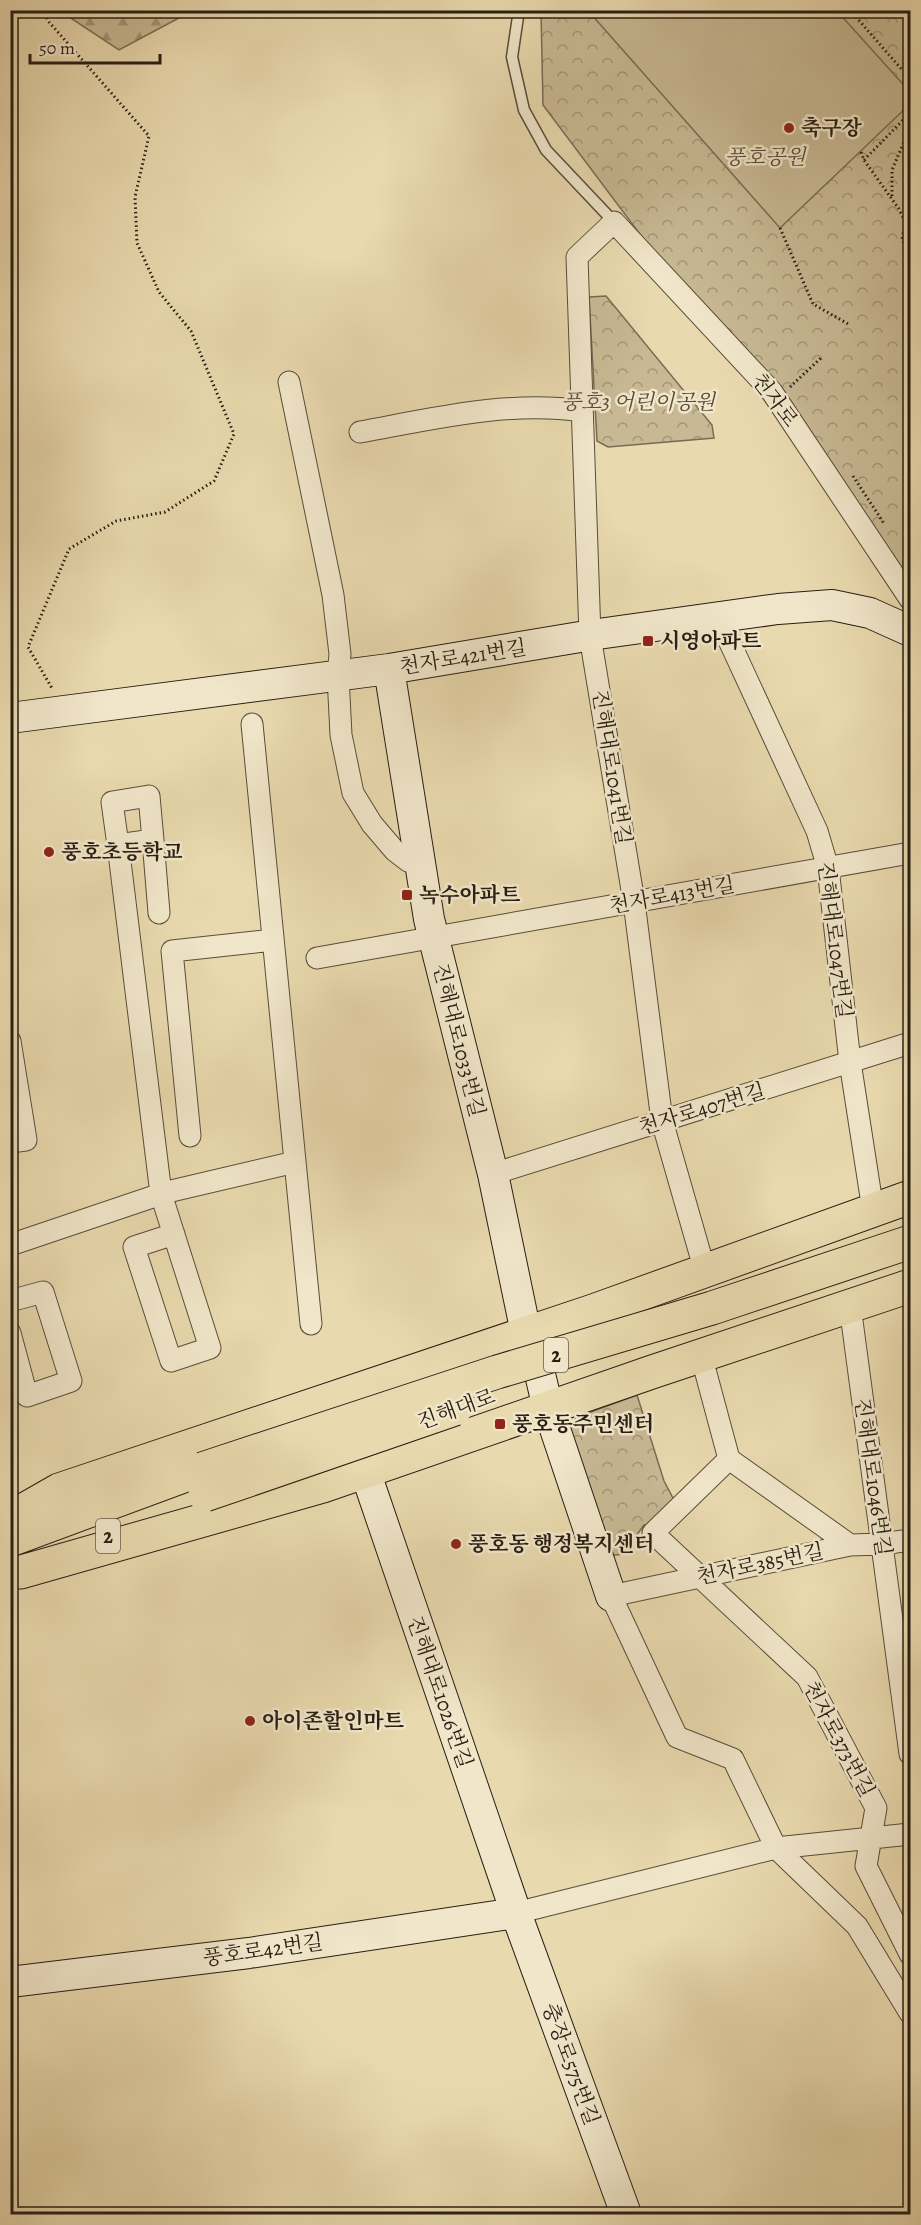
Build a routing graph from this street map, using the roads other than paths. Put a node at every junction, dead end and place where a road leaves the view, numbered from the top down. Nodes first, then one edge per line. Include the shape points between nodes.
1 (519, 10) edge
2 (614, 222) junction
3 (289, 382) dead end
4 (582, 411) junction
5 (360, 432) dead end
6 (910, 598) edge
7 (719, 619) junction
8 (910, 631) edge
9 (590, 636) junction
10 (389, 669) junction
11 (338, 676) junction
12 (10, 718) edge
13 (252, 724) dead end
14 (153, 840) junction
15 (118, 845) junction
16 (910, 853) edge
17 (420, 864) junction
18 (828, 868) junction
19 (634, 902) junction
20 (159, 913) dead end
21 (434, 937) junction
22 (273, 940) junction
23 (317, 958) dead end
24 (10, 1041) edge
25 (910, 1043) edge
26 (850, 1062) junction
27 (662, 1121) junction
28 (190, 1136) dead end
29 (10, 1142) edge
30 (295, 1162) junction
31 (493, 1174) junction
32 (161, 1194) junction
33 (910, 1197) edge
34 (873, 1210) junction
35 (174, 1234) junction
36 (910, 1242) edge
37 (10, 1245) edge
38 (910, 1266) edge
39 (705, 1271) junction
40 (910, 1286) edge
41 (10, 1301) edge
42 (850, 1306) junction
43 (311, 1324) dead end
44 (10, 1333) edge
45 (526, 1333) junction
46 (701, 1355) junction
47 (548, 1408) junction
48 (729, 1459) junction
49 (365, 1471) junction
50 (203, 1482) junction
51 (10, 1518) edge
52 (10, 1539) edge
53 (910, 1539) edge
54 (882, 1544) junction
55 (850, 1545) junction
56 (16, 1574) edge
57 (700, 1577) junction
58 (611, 1596) junction
59 (910, 1754) edge
60 (910, 1834) edge
61 (871, 1838) junction
62 (776, 1848) junction
63 (516, 1913) junction
64 (910, 1954) edge
65 (10, 1982) edge
66 (910, 2013) edge
67 (626, 2214) edge

1 - 2 lane via 512,57 524,110 546,150
2 - 4 street, 진해대로1041번길 via 577,256
2 - 6 street, 천자로 via 772,392
3 - 11 street via 333,595 340,654
4 - 5 street via 557,407 509,409
4 - 9 street, 진해대로1041번길
7 - 8 street, 천자로421번길 via 832,605 870,613
7 - 9 street, 천자로421번길
7 - 18 street, 진해대로1047번길 via 817,831
9 - 10 street, 천자로421번길
9 - 19 street, 진해대로1041번길
10 - 11 street, 천자로421번길
10 - 17 street, 진해대로1033번길
11 - 12 street, 천자로421번길
11 - 17 street via 341,735 353,793 395,851
13 - 22 street
14 - 15 street
14 - 15 street via 149,796 112,802
14 - 20 street
15 - 32 street
16 - 18 street, 천자로413번길
17 - 21 street, 진해대로1033번길
18 - 19 street, 천자로413번길
18 - 26 street, 진해대로1047번길
19 - 21 street, 천자로413번길
19 - 27 street, 진해대로1041번길
21 - 23 street, 천자로413번길
21 - 31 street, 진해대로1033번길
22 - 28 street via 172,951
22 - 30 street
24 - 29 street via 26,1140
25 - 26 street, 천자로407번길
26 - 27 street, 천자로407번길
26 - 34 street, 진해대로1047번길
27 - 31 street, 천자로407번길
27 - 39 street, 진해대로1041번길
30 - 32 street
30 - 43 street
31 - 45 street, 진해대로1033번길
32 - 35 street
32 - 37 street
33 - 34 highway
34 - 39 highway
35 - 35 street via 210,1348 171,1361 134,1247
36 - 50 highway, 진해대로 / 2, bridge via 712,1308 485,1376
38 - 50 highway, 진해대로 / 2, bridge
39 - 45 highway
40 - 42 highway
41 - 44 street via 43,1292 71,1381 27,1396
42 - 46 highway
42 - 54 street, 진해대로1046번길
45 - 47 street, 진해대로1033번길
45 - 51 highway via 59,1491
46 - 47 highway
46 - 48 street
47 - 49 highway
47 - 58 street, 진해대로1033번길
48 - 55 street
48 - 57 street, 천자로373번길 via 653,1533
49 - 56 highway
49 - 63 street, 진해대로1026번길
50 - 52 highway, 진해대로 / 2
50 - 56 highway, 진해대로 / 2
53 - 54 street, 천자로385번길
54 - 55 street, 천자로385번길
54 - 59 street, 진해대로1046번길
55 - 57 street, 천자로385번길
57 - 58 street, 천자로385번길
57 - 61 street, 천자로373번길 via 807,1677 876,1808
58 - 62 street via 678,1737 733,1759
60 - 61 street
61 - 62 street
61 - 64 street, 천자로373번길 via 866,1866
62 - 63 street
62 - 66 street via 857,1926
63 - 65 street, 풍호로42번길 via 249,1953
63 - 67 street, 충장로575번길

